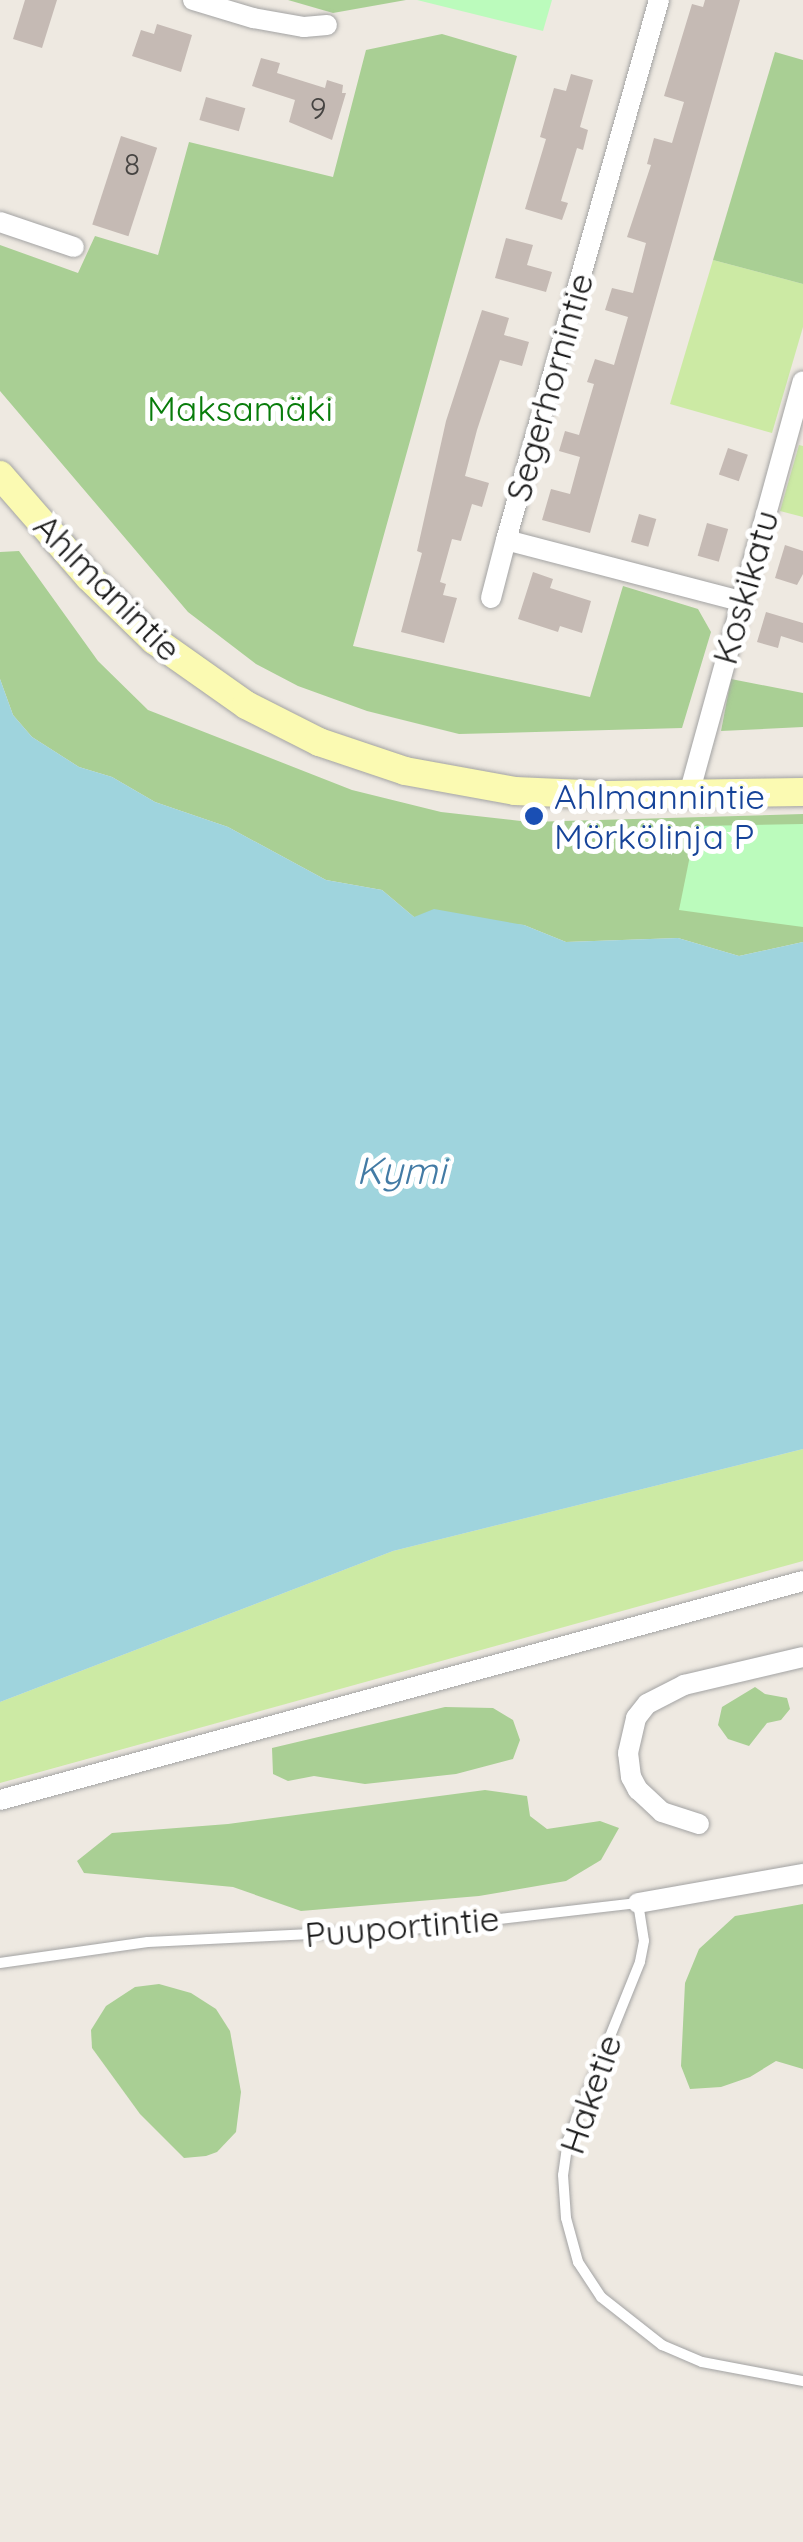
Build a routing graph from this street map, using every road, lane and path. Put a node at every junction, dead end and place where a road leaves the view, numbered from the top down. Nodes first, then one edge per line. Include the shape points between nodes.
1 (193, 0) edge
2 (658, 0) edge
3 (327, 25) dead end
4 (0, 222) edge
5 (74, 247) dead end
6 (803, 381) edge
7 (0, 475) edge
8 (506, 540) junction
9 (491, 598) dead end
10 (741, 601) junction
11 (803, 792) edge
12 (689, 794) junction
13 (803, 1581) edge
14 (803, 1657) edge
15 (0, 1800) edge
16 (698, 1824) dead end
17 (803, 1874) edge
18 (638, 1903) junction
19 (0, 1963) edge
20 (803, 2381) edge

1 - 3 street via 253,18
2 - 8 street, Segerhornintie
4 - 5 street
6 - 10 street, Koskikatu
7 - 12 street, Ahlmanintie via 154,640 246,706 319,742 405,772 478,787 558,795
8 - 9 street
8 - 10 street, Segerhornintie
10 - 12 street, Koskikatu
11 - 12 street, Ahlmanintie
13 - 15 street
14 - 16 street via 684,1685 659,1696 636,1718 628,1753 631,1777 662,1812
17 - 18 street, Puuportintie
18 - 19 lane, Puuportintie via 413,1929 148,1942
18 - 20 lane, Haketie via 640,1962 568,2140 566,2218 578,2262 601,2297 662,2345 702,2362

